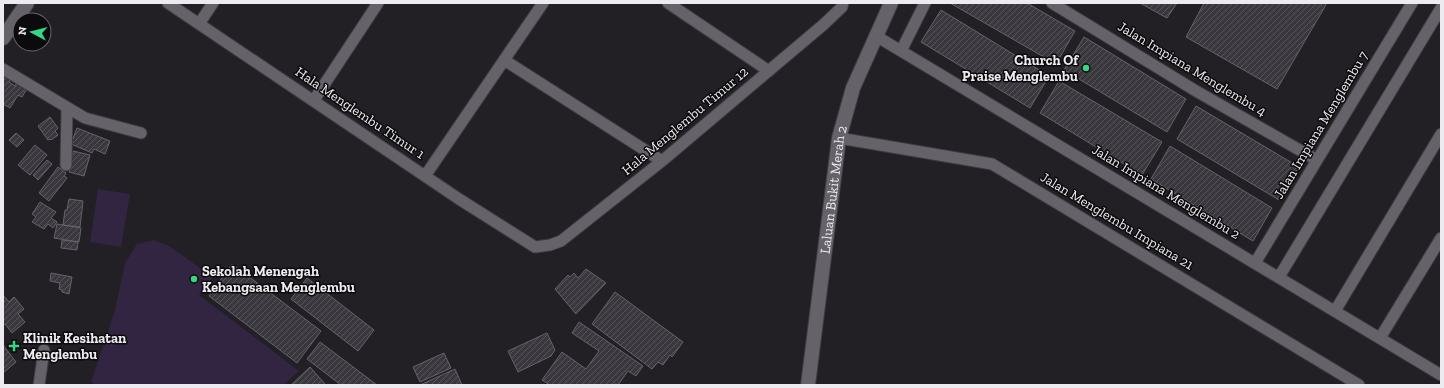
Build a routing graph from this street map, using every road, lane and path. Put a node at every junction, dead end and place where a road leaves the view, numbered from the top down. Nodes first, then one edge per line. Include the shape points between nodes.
1 (27, 3) edge
2 (168, 3) edge
3 (213, 3) edge
4 (378, 3) edge
5 (543, 3) edge
6 (668, 3) edge
7 (843, 3) edge
8 (891, 3) edge
9 (924, 3) edge
10 (1052, 3) edge
11 (1412, 3) edge
12 (1441, 8) edge
13 (199, 24) junction
14 (876, 36) junction
15 (3, 38) edge
16 (901, 51) junction
17 (504, 60) junction
18 (3, 69) edge
19 (769, 71) junction
20 (314, 100) junction
21 (67, 108) junction
22 (141, 133) dead end
23 (1441, 134) edge
24 (839, 138) junction
25 (1317, 160) junction
26 (662, 161) junction
27 (66, 165) dead end
28 (425, 176) junction
29 (1441, 238) edge
30 (535, 247) joint
31 (1255, 263) junction
32 (1279, 277) junction
33 (1335, 311) junction
34 (1380, 338) junction
35 (44, 350) dead end
36 (1441, 375) edge
37 (39, 385) edge
38 (808, 385) edge
39 (1359, 385) edge

1 - 15 street
2 - 13 street, Hala Menglembu Timur 1
3 - 13 street
4 - 20 street
5 - 17 street
6 - 19 street
7 - 19 street, Hala Menglembu Timur 12 via 823,25
8 - 14 street, Laluan Bukit Merah 2
9 - 16 street
10 - 25 street, Jalan Impiana Menglembu 4 via 1196,91
11 - 25 street, Jalan Impiana Menglembu 7
12 - 32 street
13 - 20 street, Hala Menglembu Timur 1
14 - 16 street, Jalan Impiana Menglembu 2
14 - 24 street, Laluan Bukit Merah 2 via 853,88
16 - 31 street, Jalan Impiana Menglembu 2
17 - 26 street
17 - 28 street
18 - 21 street
19 - 26 street, Hala Menglembu Timur 12
20 - 28 street, Hala Menglembu Timur 1
21 - 22 street via 85,118
21 - 27 street
23 - 33 street
24 - 38 street, Laluan Bukit Merah 2
24 - 39 street, Jalan Menglembu Impiana 21 via 992,164
25 - 31 street, Jalan Impiana Menglembu 7
26 - 30 street, Hala Menglembu Timur 12 via 561,241
28 - 30 street, Hala Menglembu Timur 1
29 - 34 street
31 - 32 street, Jalan Impiana Menglembu 2
32 - 33 street, Jalan Impiana Menglembu 2
33 - 34 street, Jalan Impiana Menglembu 2
34 - 36 street, Jalan Impiana Menglembu 2
35 - 37 street

